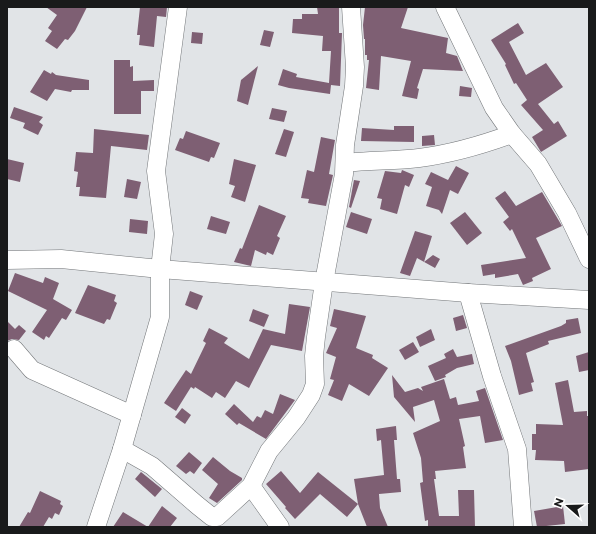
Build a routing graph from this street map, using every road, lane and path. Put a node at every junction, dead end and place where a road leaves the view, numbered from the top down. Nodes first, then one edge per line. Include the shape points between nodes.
1 (178, 7) edge
2 (352, 7) edge
3 (445, 7) edge
4 (512, 134) junction
5 (345, 163) junction
6 (589, 259) edge
7 (7, 260) edge
8 (160, 269) junction
9 (324, 282) junction
10 (468, 293) junction
11 (589, 300) edge
12 (14, 349) dead end
13 (132, 415) junction
14 (122, 449) junction
15 (251, 486) junction
16 (96, 527) edge
17 (280, 527) edge
18 (523, 527) edge

1 - 8 street via 156,171 164,234
2 - 5 street via 355,67 344,145
3 - 4 street via 487,95
4 - 5 street via 480,146 419,158
4 - 6 street via 538,164 567,213
5 - 9 street
7 - 8 street via 61,259
8 - 9 street
8 - 13 street via 160,317
9 - 10 street
9 - 15 street via 314,356 315,384 296,418 269,451
10 - 11 street
10 - 18 street via 494,383 517,449
12 - 13 street via 32,370
13 - 14 street
14 - 15 street via 152,466 212,517 217,517
14 - 16 street
15 - 17 street

